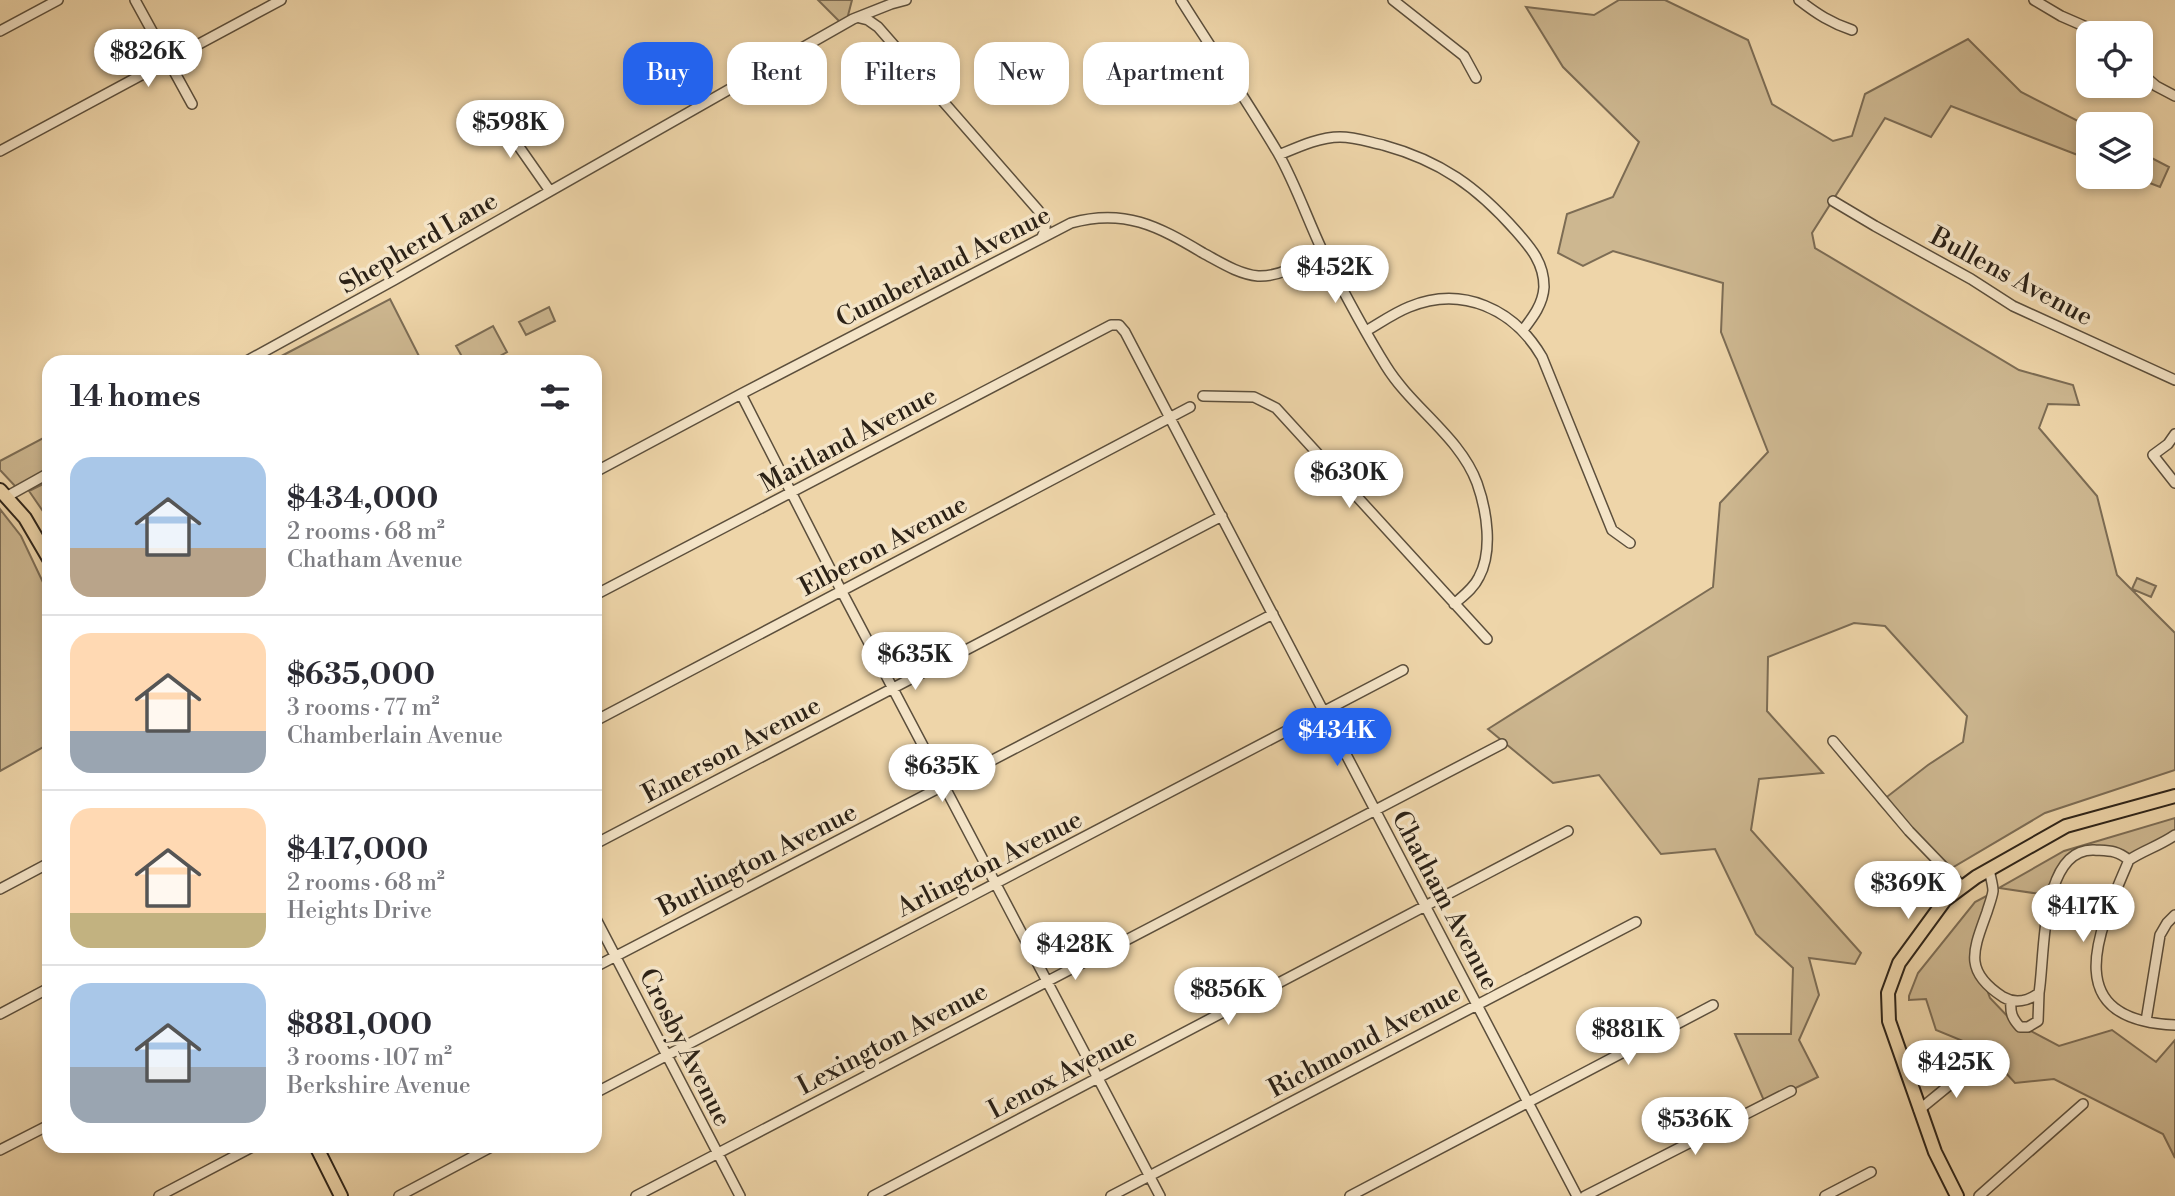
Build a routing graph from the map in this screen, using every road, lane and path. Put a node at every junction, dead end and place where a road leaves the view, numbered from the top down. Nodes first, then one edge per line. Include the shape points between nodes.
1 (58, 0) edge
2 (135, 0) edge
3 (281, 0) edge
4 (906, 0) edge
5 (1181, 0) edge
6 (1393, 0) edge
7 (1800, 0) edge
8 (2034, 0) edge
9 (858, 18) junction
10 (2076, 23) edge
11 (0, 30) edge
12 (1853, 30) dead end
13 (168, 61) junction
14 (1476, 78) dead end
15 (2153, 83) edge
16 (2175, 96) edge
17 (191, 104) dead end
18 (494, 111) dead end
19 (0, 151) edge
20 (1279, 155) junction
21 (550, 191) junction
22 (1833, 201) dead end
23 (1041, 238) junction
24 (1323, 251) junction
25 (1121, 327) joint
26 (1523, 330) junction
27 (1366, 331) junction
28 (257, 355) edge
29 (2175, 380) edge
30 (741, 394) junction
31 (1203, 396) dead end
32 (1190, 407) dead end
33 (1170, 418) junction
34 (2175, 434) edge
35 (602, 468) edge
36 (42, 476) edge
37 (2175, 482) edge
38 (791, 492) junction
39 (3, 494) edge
40 (1222, 516) junction
41 (1630, 543) dead end
42 (42, 547) edge
43 (841, 590) junction
44 (602, 591) edge
45 (1454, 604) junction
46 (1273, 614) junction
47 (1487, 639) dead end
48 (1403, 670) dead end
49 (892, 687) junction
50 (1324, 711) junction
51 (602, 716) edge
52 (1833, 741) dead end
53 (1502, 744) dead end
54 (944, 786) junction
55 (2174, 798) edge
56 (1376, 809) junction
57 (1568, 831) dead end
58 (2175, 835) edge
59 (602, 840) edge
60 (2129, 860) junction
61 (42, 867) edge
62 (1989, 869) junction
63 (995, 883) junction
64 (1962, 886) junction
65 (0, 889) edge
66 (1426, 906) junction
67 (2175, 915) edge
68 (1636, 922) dead end
69 (602, 930) edge
70 (616, 957) junction
71 (602, 964) edge
72 (1046, 981) junction
73 (42, 992) edge
74 (2039, 993) junction
75 (2011, 1001) junction
76 (1477, 1004) junction
77 (1713, 1005) dead end
78 (0, 1014) edge
79 (2146, 1020) junction
80 (2175, 1025) edge
81 (667, 1055) junction
82 (1964, 1065) dead end
83 (1098, 1078) junction
84 (602, 1089) edge
85 (1791, 1091) dead end
86 (1528, 1102) junction
87 (2083, 1104) dead end
88 (1919, 1110) junction
89 (42, 1129) edge
90 (0, 1150) edge
91 (241, 1153) edge
92 (320, 1153) edge
93 (480, 1153) edge
94 (718, 1153) junction
95 (1871, 1172) dead end
96 (1149, 1176) junction
97 (159, 1196) edge
98 (341, 1196) edge
99 (399, 1196) edge
100 (636, 1196) edge
101 (740, 1196) edge
102 (873, 1196) edge
103 (1111, 1196) edge
104 (1160, 1196) edge
105 (1350, 1196) edge
106 (1577, 1196) edge
107 (1585, 1196) edge
108 (1825, 1196) edge
109 (1957, 1196) edge
110 (1979, 1196) edge

1 - 11 street
2 - 13 street
3 - 13 street
4 - 9 street, Shepherd Lane
5 - 20 street
6 - 14 street via 1464,56
7 - 12 street via 1818,16
8 - 10 street
9 - 21 street, Shepherd Lane
9 - 23 street via 878,27 1038,210 1046,224
13 - 17 street
13 - 19 street
15 - 16 street
18 - 21 street
20 - 24 street
20 - 26 street via 1318,140 1361,140 1420,158 1469,185 1539,260 1543,294
21 - 28 street, Shepherd Lane
22 - 29 street, Bullens Avenue via 2013,306
23 - 24 street, Cumberland Avenue via 1084,219 1123,218 1150,224 1227,266 1259,276 1286,271
23 - 30 street, Cumberland Avenue
24 - 27 street
25 - 33 street, Chatham Avenue
25 - 38 street, Maitland Avenue via 1116,324 1099,332
26 - 27 street via 1486,305 1437,300 1409,307
26 - 41 street via 1542,357 1612,530
27 - 45 street via 1396,380 1458,451 1476,482 1484,514 1486,561 1474,586
30 - 35 street, Cumberland Avenue
30 - 38 street
31 - 45 street via 1244,395 1276,408
32 - 33 street, Elberon Avenue
33 - 40 street, Chatham Avenue
33 - 43 street, Elberon Avenue
34 - 37 street via 2153,455
36 - 39 street
38 - 43 street
38 - 44 street, Maitland Avenue
39 - 42 main road via 25,518
40 - 46 street, Chatham Avenue
40 - 49 street, Emerson Avenue
43 - 49 street
43 - 51 street, Elberon Avenue
45 - 47 street
46 - 50 street, Chatham Avenue
46 - 54 street, Burlington Avenue
48 - 50 street, Arlington Avenue
49 - 54 street
49 - 59 street, Emerson Avenue
50 - 56 street, Chatham Avenue
50 - 63 street, Arlington Avenue
52 - 64 street
53 - 56 street, Lexington Avenue
54 - 63 street
54 - 70 street, Burlington Avenue
55 - 62 main road via 2066,826
56 - 66 street, Chatham Avenue
56 - 72 street, Lexington Avenue
57 - 66 street, Lenox Avenue
58 - 60 street
60 - 74 street via 2117,852 2083,850 2063,867 2048,908
60 - 79 street via 2102,929 2094,966 2109,1005
61 - 65 street
62 - 64 main road
62 - 75 street via 1993,892 1974,965 1987,986
63 - 72 street
63 - 81 street, Arlington Avenue
64 - 88 main road via 1945,900 1911,944 1888,993 1889,1021
66 - 76 street, Chatham Avenue
66 - 83 street, Lenox Avenue
67 - 79 street via 2160,935
68 - 76 street, Richmond Avenue
69 - 70 street, Crosby Avenue
70 - 71 street, Burlington Avenue
70 - 81 street, Crosby Avenue
72 - 83 street
72 - 94 street, Lexington Avenue
73 - 78 street
74 - 75 street via 2029,1000
74 - 75 street via 2038,1021 2028,1027 2020,1027 2013,1019
76 - 86 street, Chatham Avenue
76 - 96 street, Richmond Avenue
77 - 86 street
79 - 80 street
81 - 84 street, Arlington Avenue
81 - 94 street, Crosby Avenue
82 - 88 street via 1952,1083
83 - 96 street
83 - 102 street, Lenox Avenue
85 - 107 street
86 - 105 street
86 - 106 street, Chatham Avenue
87 - 110 street
88 - 109 main road
89 - 90 street
91 - 97 street
92 - 98 main road
93 - 99 street
94 - 100 street, Lexington Avenue
94 - 101 street, Crosby Avenue
95 - 108 street
96 - 103 street, Richmond Avenue
96 - 104 street

